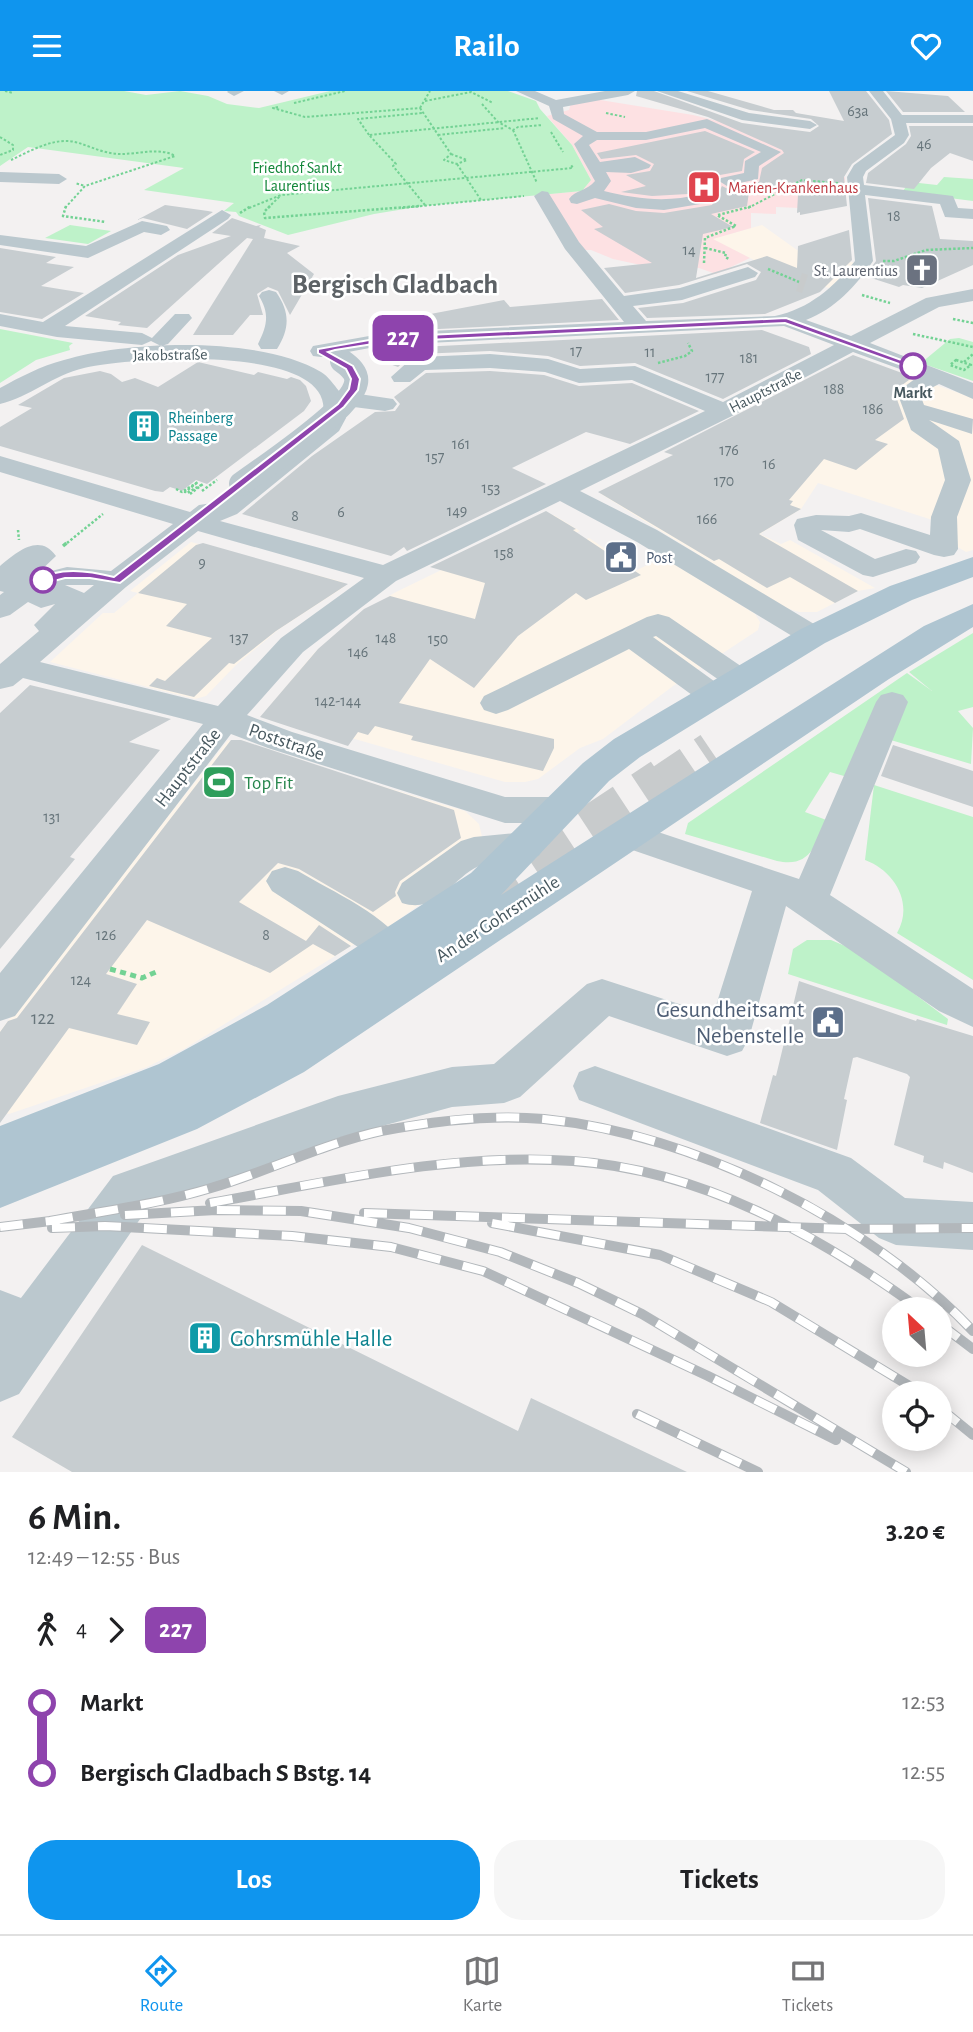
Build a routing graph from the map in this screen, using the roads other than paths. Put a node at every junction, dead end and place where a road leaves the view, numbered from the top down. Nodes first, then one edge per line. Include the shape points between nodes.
1 (523, 91) edge
2 (628, 91) edge
3 (664, 91) edge
4 (876, 91) edge
5 (560, 107) junction
6 (605, 113) dead end
7 (661, 117) dead end
8 (898, 120) junction
9 (973, 120) edge
10 (706, 123) junction
11 (810, 125) dead end
12 (594, 136) junction
13 (615, 166) dead end
14 (595, 167) junction
15 (650, 174) dead end
16 (0, 177) edge
17 (59, 179) road end
18 (834, 179) dead end
19 (855, 185) junction
20 (598, 194) junction
21 (546, 201) junction
22 (528, 207) dead end
23 (973, 214) edge
24 (222, 215) road end
25 (161, 230) dead end
26 (0, 240) edge
27 (79, 263) dead end
28 (133, 273) junction
29 (748, 273) dead end
30 (816, 287) tunnel mouth
31 (842, 289) junction
32 (973, 295) edge
33 (270, 296) dead end
34 (620, 302) junction
35 (182, 319) dead end
36 (0, 320) edge
37 (786, 320) junction
38 (38, 327) junction
39 (640, 328) junction
40 (162, 339) junction
41 (0, 342) edge
42 (269, 344) junction
43 (853, 344) junction
44 (332, 356) junction
45 (402, 377) dead end
46 (942, 377) junction
47 (973, 392) edge
48 (0, 397) edge
49 (332, 397) junction
50 (385, 404) dead end
51 (724, 411) junction
52 (914, 411) junction
53 (972, 427) edge
54 (0, 464) edge
55 (559, 490) junction
56 (946, 512) junction
57 (185, 513) junction
58 (973, 529) edge
59 (386, 575) junction
60 (963, 576) edge
61 (116, 581) junction
62 (41, 599) dead end
63 (5, 604) edge
64 (813, 636) junction
65 (5, 672) edge
66 (727, 688) junction
67 (892, 702) dead end
68 (496, 703) dead end
69 (225, 719) junction
70 (710, 749) tunnel mouth
71 (559, 810) junction
72 (625, 834) junction
73 (285, 881) dead end
74 (773, 883) junction
75 (809, 900) junction
76 (388, 951) junction
77 (0, 1004) edge
78 (973, 1009) edge
79 (595, 1086) dead end
80 (3, 1155) edge
81 (973, 1226) edge
82 (16, 1322) edge
83 (0, 1375) edge

1 - 5 street
2 - 5 street
3 - 11 street via 747,117
4 - 8 street
5 - 6 street
5 - 12 street
7 - 10 street
8 - 9 street
8 - 19 street via 902,135 860,169
10 - 12 street via 646,136
10 - 20 street via 774,152 751,164 752,176 719,182 708,187 706,198 691,203 662,206
12 - 14 street via 581,144
13 - 14 street
14 - 20 street via 603,181
15 - 20 street
16 - 17 street
18 - 19 street
19 - 23 street via 947,200 951,213
19 - 31 street via 865,258
20 - 21 street
21 - 22 street
21 - 34 street via 592,274
24 - 28 street
25 - 26 street via 142,226 88,252
27 - 28 street
28 - 38 street
29 - 34 street via 682,295
30 - 31 street
31 - 37 street via 801,316
32 - 43 street, Hauptstraße via 933,302
33 - 42 street via 279,323
34 - 39 street
35 - 40 street
36 - 38 street
37 - 39 street via 700,317
37 - 43 street
38 - 40 street
38 - 41 street
39 - 44 street via 386,339
40 - 42 street
42 - 44 street
43 - 46 street
43 - 51 street, Hauptstraße
44 - 57 street, bridge via 355,375 351,393 240,484
45 - 51 street via 419,364 490,361 548,366 579,376 635,373
46 - 47 street
46 - 52 street via 908,392
48 - 49 street, Jakobstraße via 66,366 162,352 246,356 297,366 321,379
49 - 50 street
49 - 57 street
51 - 55 street, Hauptstraße
52 - 53 street
52 - 56 street via 919,425 950,446 958,480
54 - 57 street via 121,500
55 - 59 street, Hauptstraße
55 - 64 street via 647,536
56 - 58 street
56 - 60 street
57 - 59 street
57 - 61 street
59 - 69 street, Hauptstraße via 292,645
60 - 60 street via 906,557 825,523 861,521
60 - 64 main road, An der Gohrsmühle via 901,593
60 - 70 main road
60 - 72 main road, An der Gohrsmühle via 926,639
61 - 63 street via 90,574 65,575 25,589
61 - 65 street
62 - 65 street via 60,592 74,599
64 - 66 main road, An der Gohrsmühle
65 - 69 street, Poststraße
66 - 68 street via 652,640
66 - 71 main road, An der Gohrsmühle via 627,748
67 - 75 street via 862,763
69 - 71 street, Poststraße via 505,810
69 - 77 street, Hauptstraße
71 - 72 main road
71 - 76 main road, An der Gohrsmühle via 498,874 422,899
72 - 74 street
72 - 80 main road, An der Gohrsmühle via 245,1081 179,1113
73 - 76 street
74 - 75 street
74 - 82 street via 733,979 727,1038 602,996 504,1083 452,1087 338,1117 130,1192
75 - 78 street
76 - 80 main road, An der Gohrsmühle via 214,1060
79 - 81 street via 834,1174 896,1221
82 - 83 street

